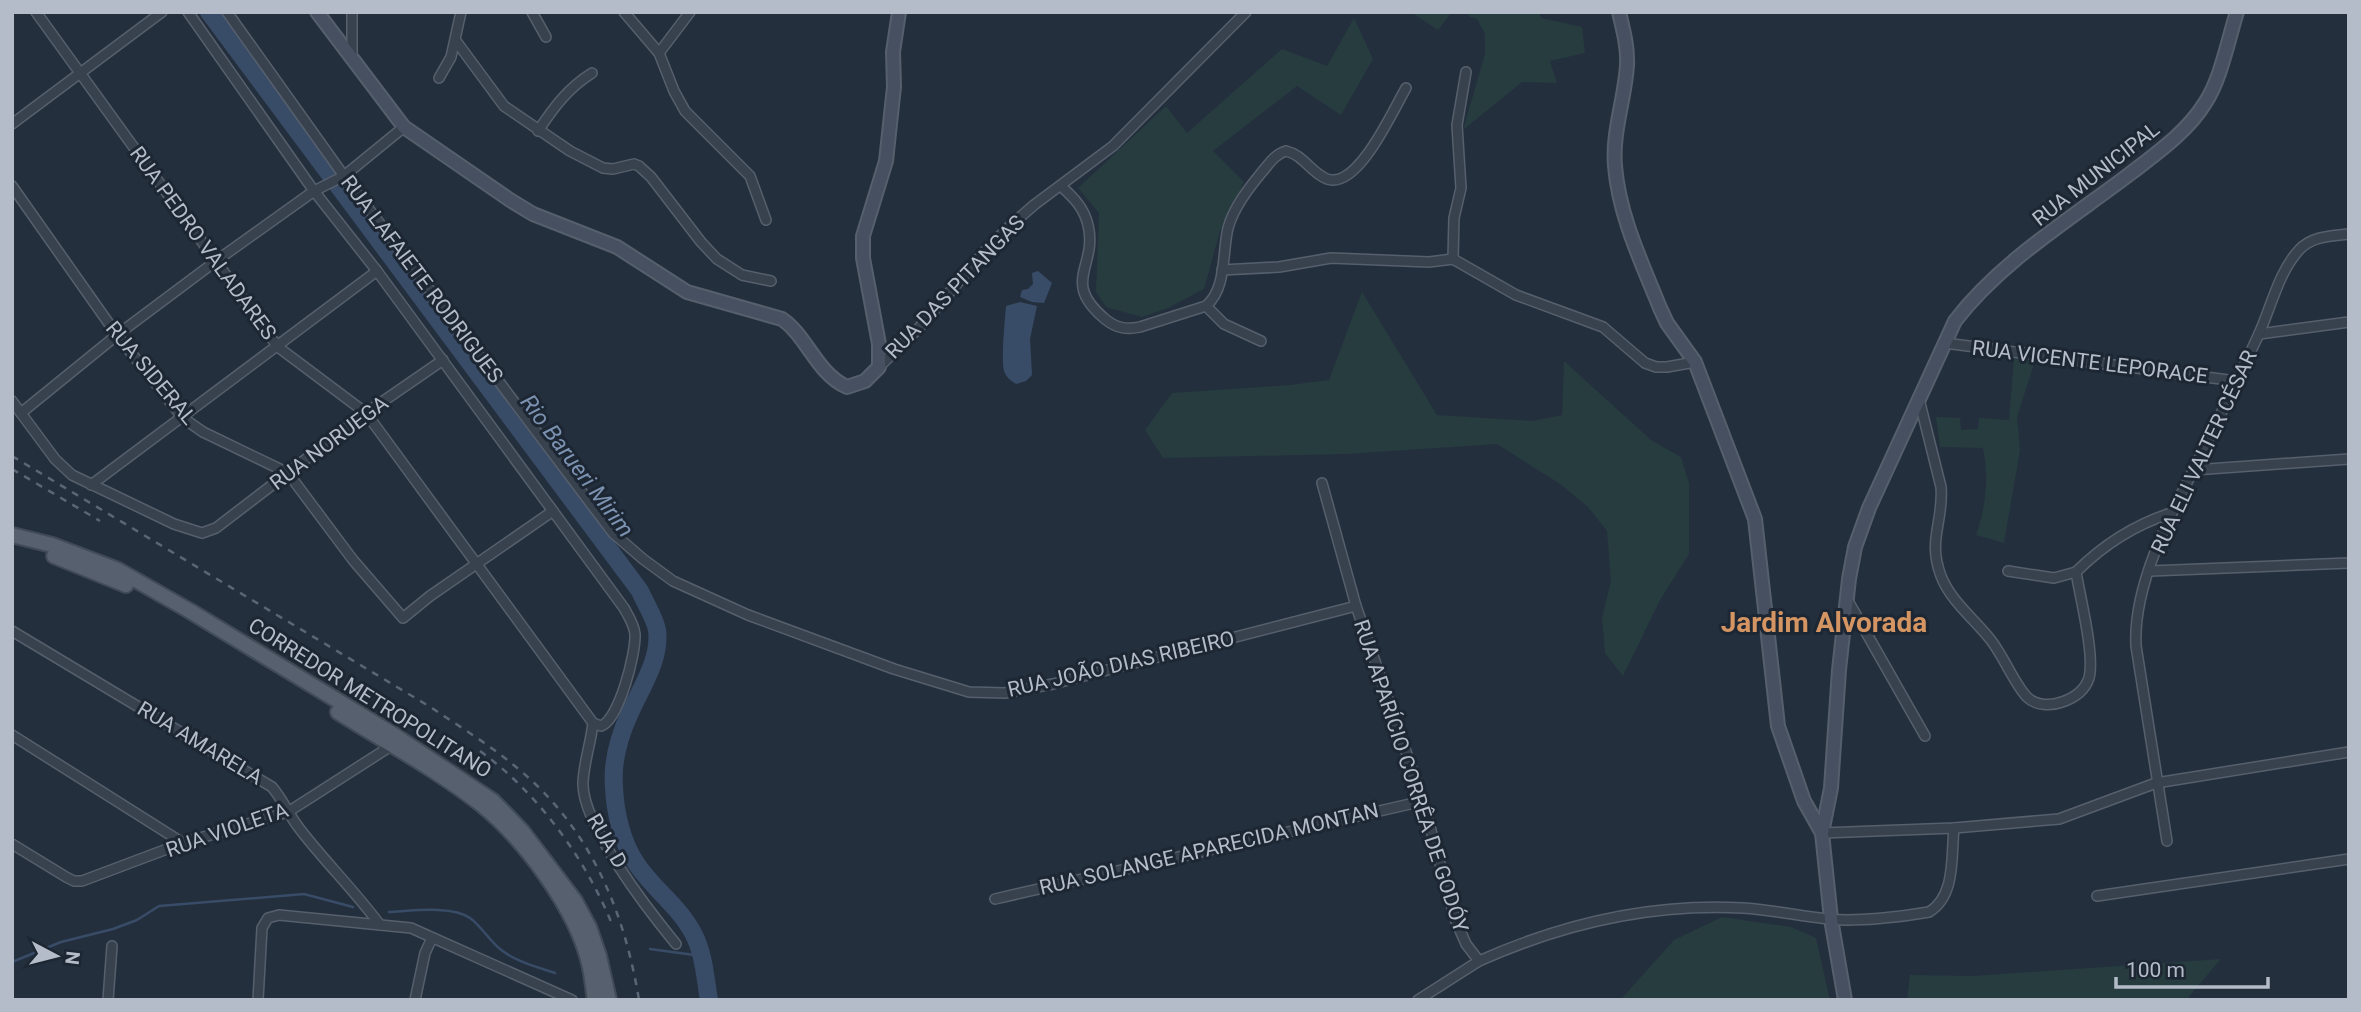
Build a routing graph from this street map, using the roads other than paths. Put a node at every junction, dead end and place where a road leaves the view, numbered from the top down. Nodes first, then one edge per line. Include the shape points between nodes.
1 (36, 12) edge
2 (162, 12) edge
3 (188, 12) edge
4 (227, 12) edge
5 (352, 12) edge
6 (461, 12) edge
7 (532, 12) edge
8 (624, 12) edge
9 (899, 12) edge
10 (1246, 12) edge
11 (1619, 12) edge
12 (2237, 12) edge
13 (320, 13) edge
14 (687, 13) edge
15 (546, 37) dead end
16 (456, 41) junction
17 (659, 54) junction
18 (352, 56) junction
19 (592, 72) dead end
20 (1466, 72) dead end
21 (81, 75) junction
22 (439, 78) dead end
23 (1406, 88) dead end
24 (12, 124) edge
25 (404, 127) junction
26 (538, 131) junction
27 (340, 177) junction
28 (12, 186) edge
29 (1061, 187) junction
30 (317, 189) junction
31 (766, 220) dead end
32 (2349, 234) edge
33 (1453, 259) junction
34 (216, 261) junction
35 (1222, 270) junction
36 (376, 271) junction
37 (771, 281) dead end
38 (1206, 306) junction
39 (2349, 322) edge
40 (2259, 334) junction
41 (117, 335) junction
42 (1261, 341) dead end
43 (1945, 343) junction
44 (278, 346) junction
45 (443, 360) junction
46 (1695, 362) junction
47 (879, 367) junction
48 (2236, 381) junction
49 (1919, 399) junction
50 (12, 401) edge
51 (21, 413) junction
52 (366, 413) junction
53 (183, 418) junction
54 (2349, 459) edge
55 (2193, 470) junction
56 (288, 473) junction
57 (1322, 483) dead end
58 (91, 485) junction
59 (552, 512) junction
60 (2171, 513) junction
61 (12, 535) edge
62 (12, 543) edge
63 (2349, 563) edge
64 (476, 564) junction
65 (2008, 571) dead end
66 (2150, 571) junction
67 (2076, 572) junction
68 (692, 589) joint
69 (1847, 599) junction
70 (1356, 606) junction
71 (12, 631) edge
72 (593, 723) junction
73 (12, 735) edge
74 (1925, 736) dead end
75 (391, 746) junction
76 (2349, 752) edge
77 (2156, 783) junction
78 (1423, 801) junction
79 (288, 811) junction
80 (1954, 828) junction
81 (1822, 832) junction
82 (2167, 841) dead end
83 (183, 843) junction
84 (12, 844) edge
85 (2349, 859) edge
86 (2097, 896) dead end
87 (995, 898) dead end
88 (1830, 919) junction
89 (380, 925) junction
90 (432, 938) junction
91 (676, 944) dead end
92 (112, 946) dead end
93 (1479, 961) junction
94 (108, 1000) edge
95 (258, 1000) edge
96 (415, 1000) edge
97 (572, 1000) edge
98 (595, 1000) edge
99 (609, 1000) edge
100 (1418, 1000) edge
101 (1845, 1000) edge

1 - 21 street, RUA PEDRO VALADARES
2 - 21 street
3 - 30 street, RUA LAFAIETE RODRIGUES
4 - 27 street, RUA LAFAIETE RODRIGUES
5 - 18 street
6 - 16 street
7 - 15 street
8 - 17 street
9 - 47 main road via 886,161 863,236
10 - 29 street, RUA DAS PITANGAS via 1113,146
11 - 46 main road via 1627,65 1614,165 1622,209 1664,316
12 - 43 main road, RUA MUNICIPAL via 2209,98 2197,114 2147,160 1996,276 1963,310
13 - 18 main road
14 - 17 street
16 - 22 street
16 - 26 street via 504,106
17 - 31 street via 685,111 750,176
18 - 25 main road
19 - 26 street via 557,102
20 - 33 street via 1457,125 1461,188 1454,218
21 - 24 street
21 - 34 street, RUA PEDRO VALADARES
23 - 35 street via 1366,158 1347,175 1326,178 1286,151 1276,157 1237,205 1228,227
25 - 27 street
25 - 47 main road via 533,214 617,247 687,292 782,318 840,384 856,386
26 - 37 street via 603,167 639,166 718,259 742,275
27 - 30 street
27 - 68 street, RUA LAFAIETE RODRIGUES via 613,533 663,574
28 - 41 street, RUA SIDERAL
29 - 38 street via 1075,198 1089,229 1083,295 1112,325 1129,330
29 - 47 street, RUA DAS PITANGAS via 1034,205 986,250
30 - 34 street
30 - 36 street, RUA LAFAIETE RODRIGUES
32 - 40 street, RUA ELI VALTER CÉSAR via 2311,242 2301,249 2288,266
33 - 35 street via 1331,258
33 - 46 street via 1516,295 1603,327 1645,363 1667,367
34 - 41 street
34 - 44 street, RUA PEDRO VALADARES
35 - 38 street via 1216,294
36 - 44 street
36 - 45 street, RUA LAFAIETE RODRIGUES
38 - 42 street via 1224,324
39 - 40 street
40 - 48 street, RUA ELI VALTER CÉSAR
41 - 51 street
41 - 53 street, RUA SIDERAL
43 - 48 street, RUA VICENTE LEPORACE
43 - 49 main road, RUA MUNICIPAL
44 - 52 street, RUA PEDRO VALADARES
44 - 53 street
45 - 52 street, RUA NORUEGA
45 - 59 street, RUA LAFAIETE RODRIGUES
46 - 81 main road via 1755,519 1779,726 1804,801
48 - 55 street, RUA ELI VALTER CÉSAR
49 - 67 street via 1941,487 1934,547 1942,579 2001,654 2028,698 2040,704 2074,696 2089,678
49 - 69 main road, RUA MUNICIPAL via 1869,508 1855,547
50 - 51 street
51 - 58 street via 55,459
52 - 56 street, RUA NORUEGA
52 - 64 street, RUA PEDRO VALADARES
53 - 56 street, RUA SIDERAL via 202,432
53 - 58 street
54 - 55 street
55 - 60 street, RUA ELI VALTER CÉSAR
56 - 58 street, RUA NORUEGA via 216,528 202,533
56 - 64 street, RUA SIDERAL via 403,618
57 - 70 street, RUA APARÍCIO CORRÊA DE GODÓY
59 - 64 street
59 - 72 street, RUA LAFAIETE RODRIGUES via 624,608 635,637 615,711 605,726
60 - 66 street, RUA ELI VALTER CÉSAR
60 - 67 street via 2130,529
61 - 99 main road, CORREDOR METROPOLITANO via 91,558 130,577 394,735 493,801 523,831 575,901 599,956
62 - 75 main road via 71,561 155,599
63 - 66 street
64 - 72 street, RUA PEDRO VALADARES
65 - 67 street via 2054,578
66 - 77 street, RUA ELI VALTER CÉSAR via 2135,631
68 - 70 street, RUA JOÃO DIAS RIBEIRO via 748,615 894,669 986,694 1053,684
69 - 74 street
69 - 81 main road, RUA MUNICIPAL
70 - 78 street, RUA APARÍCIO CORRÊA DE GODÓY
71 - 79 street, RUA AMARELA via 257,777 272,788
72 - 91 street, RUA D via 582,783 587,809
73 - 83 street
75 - 79 street, RUA VIOLETA
75 - 98 main road via 473,799 522,846 569,915 589,962
76 - 77 street
77 - 80 street via 2059,819
77 - 82 street, RUA ELI VALTER CÉSAR
78 - 87 street, RUA SOLANGE APARECIDA MONTAN
78 - 93 street, RUA APARÍCIO CORRÊA DE GODÓY via 1455,919 1465,944
79 - 83 street, RUA VIOLETA
79 - 89 street, RUA AMARELA
80 - 81 street
80 - 88 street via 1949,882 1939,906 1915,914
81 - 88 main road
83 - 84 street, RUA VIOLETA via 74,881
85 - 86 street
88 - 93 street via 1741,908 1635,914 1569,928
88 - 101 main road
89 - 90 street via 411,928
89 - 95 street via 268,918 261,928
90 - 96 street
90 - 97 street
92 - 94 street
93 - 100 street

